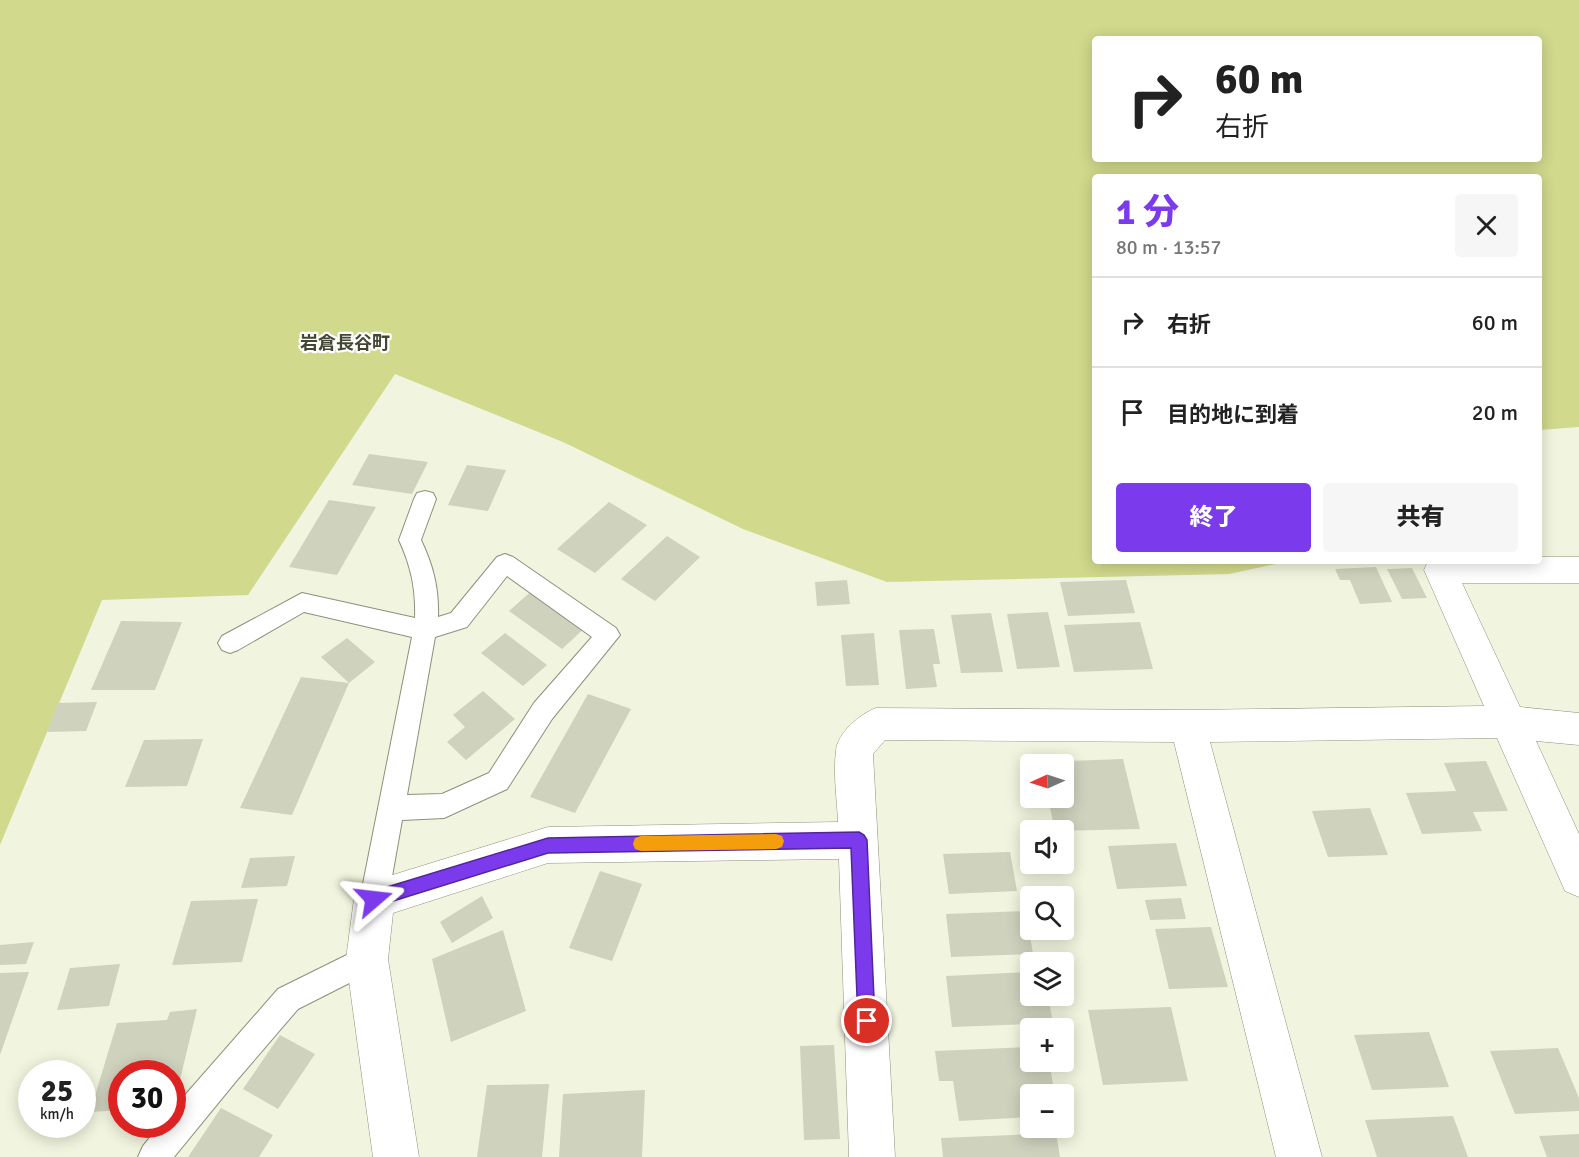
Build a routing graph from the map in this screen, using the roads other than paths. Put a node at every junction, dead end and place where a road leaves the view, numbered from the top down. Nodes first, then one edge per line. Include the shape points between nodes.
1 (425, 499) dead end
2 (1579, 570) edge
3 (425, 630) junction
4 (230, 643) dead end
5 (1508, 722) junction
6 (1188, 726) junction
7 (1579, 729) edge
8 (391, 808) junction
9 (859, 840) junction
10 (1579, 878) edge
11 (374, 899) junction
12 (367, 959) junction
13 (154, 1157) edge
14 (396, 1157) edge
15 (872, 1157) edge
16 (1299, 1157) edge

1 - 3 lane via 410,540 420,560 428,597
2 - 5 street via 1440,570
3 - 4 lane via 303,602
3 - 8 lane
3 - 8 lane via 459,620 505,563 608,635 543,711 498,781 444,806
5 - 6 street
5 - 7 street
5 - 10 street
6 - 9 street via 876,724 854,749
6 - 16 street
8 - 11 lane
9 - 11 street via 548,845
9 - 15 street
11 - 12 street
12 - 13 lane via 288,999
12 - 14 street

